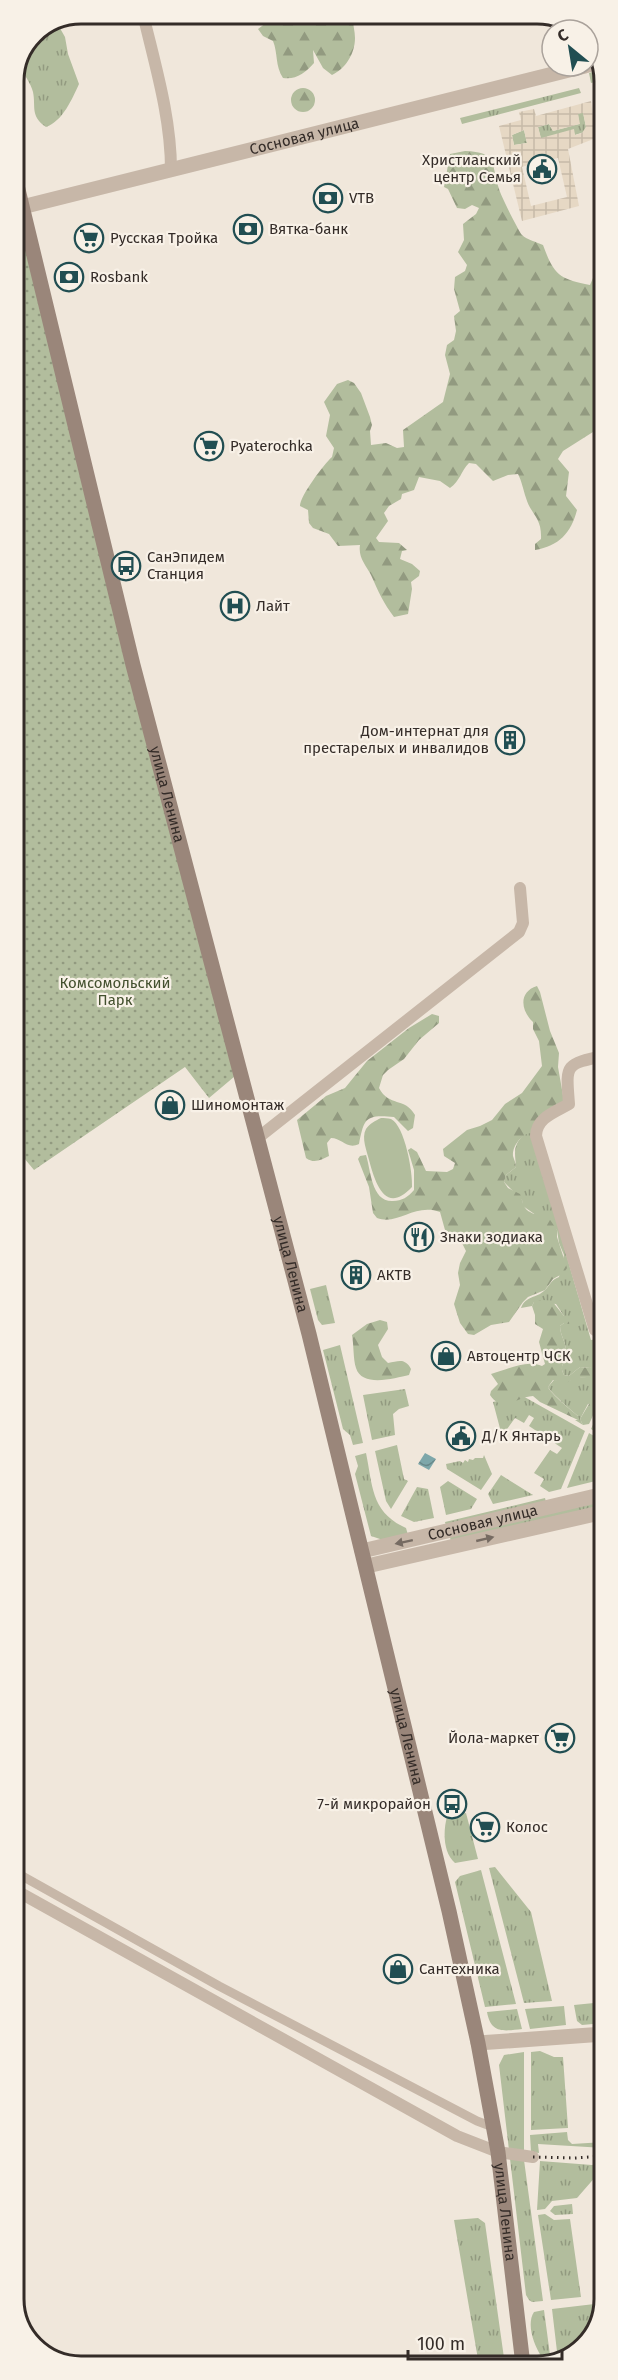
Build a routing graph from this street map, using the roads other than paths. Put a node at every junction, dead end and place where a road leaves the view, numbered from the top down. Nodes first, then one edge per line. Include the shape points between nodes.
1 (145, 24) edge
2 (540, 78) edge
3 (171, 170) junction
4 (24, 207) edge
5 (24, 215) edge
6 (520, 888) dead end
7 (594, 1058) edge
8 (259, 1137) junction
9 (594, 1328) edge
10 (594, 1496) edge
11 (594, 1514) edge
12 (362, 1551) junction
13 (367, 1566) junction
14 (24, 1877) edge
15 (24, 1895) edge
16 (594, 2035) edge
17 (478, 2043) junction
18 (493, 2127) junction
19 (498, 2152) junction
20 (534, 2157) dead end
21 (522, 2356) edge

1 - 3 street via 166,114
2 - 3 street, Сосновая улица
3 - 4 street, Сосновая улица
5 - 8 main road, улица Ленина via 133,665
6 - 8 street via 523,922 519,932
7 - 9 street via 569,1068 569,1104 540,1122 536,1136
8 - 12 main road, улица Ленина
10 -> 12 street, Сосновая улица
13 -> 11 street, Сосновая улица
12 - 13 main road, улица Ленина
13 - 17 main road, улица Ленина
14 - 18 street via 219,1986
15 - 19 street via 443,2128
16 - 17 street
17 - 18 main road, улица Ленина
18 - 19 main road, улица Ленина
19 - 20 street
19 - 21 main road, улица Ленина

